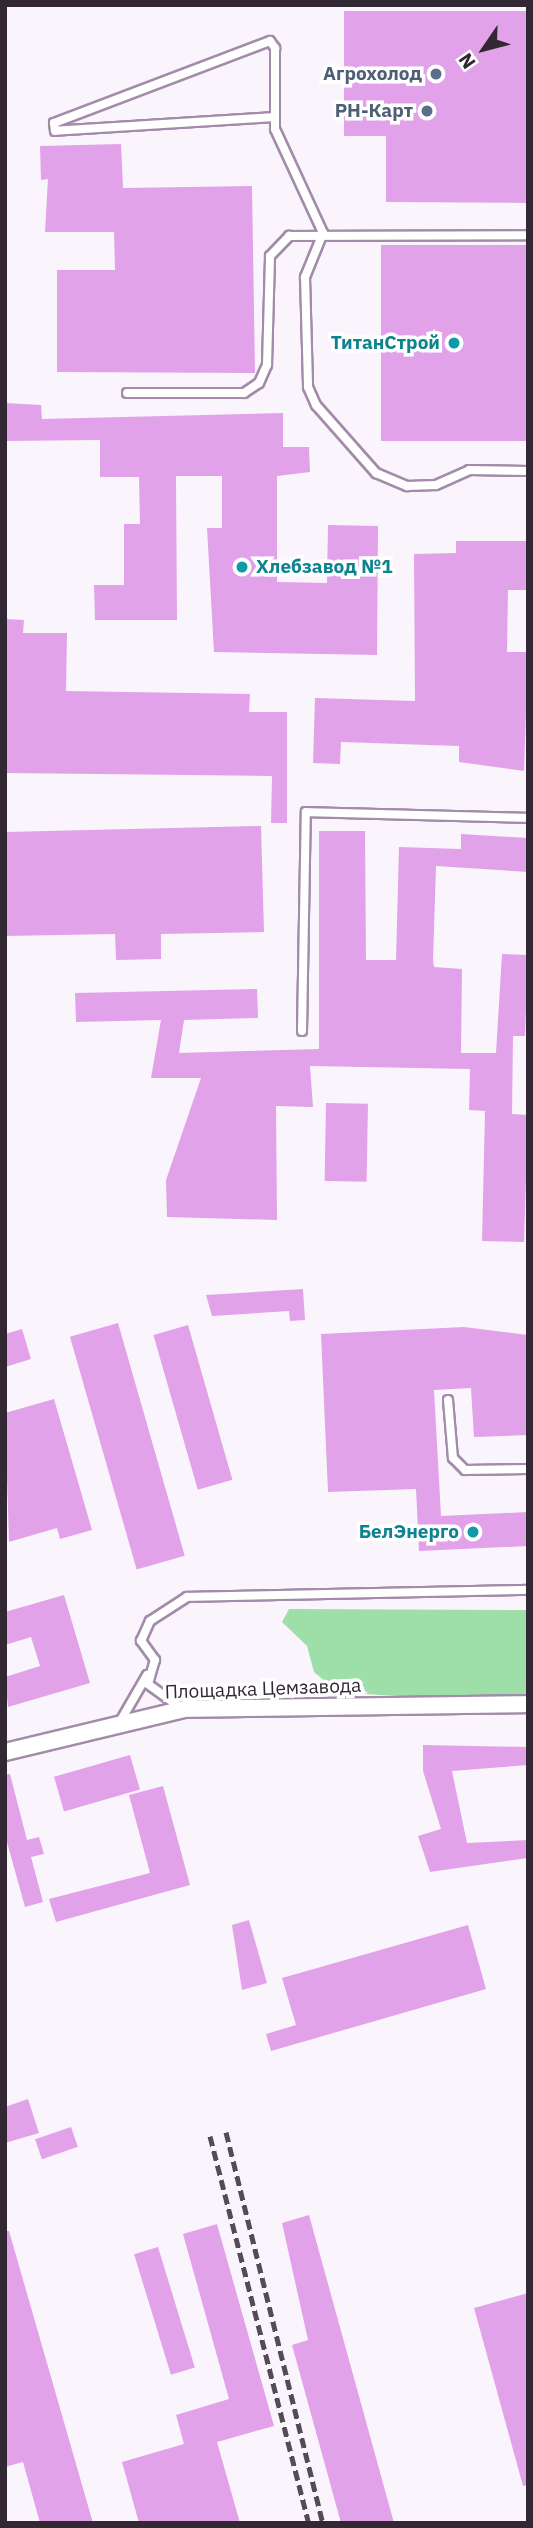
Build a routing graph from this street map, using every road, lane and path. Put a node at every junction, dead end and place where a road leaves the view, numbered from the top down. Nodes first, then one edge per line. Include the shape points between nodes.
1 (275, 117) junction
2 (323, 233) junction
3 (528, 235) edge
4 (127, 393) dead end
5 (528, 471) edge
6 (528, 818) edge
7 (302, 1031) dead end
8 (448, 1400) dead end
9 (528, 1469) edge
10 (528, 1590) edge
11 (155, 1660) junction
12 (528, 1703) edge
13 (184, 1709) junction
14 (121, 1720) junction
15 (5, 1752) edge

1 - 1 lane via 270,41 54,122 55,131
1 - 2 lane
2 - 3 lane
2 - 4 lane via 289,236 270,256 267,365 259,383 243,393
2 - 5 lane via 304,277 308,387 316,405 376,473 407,486 436,485 469,470
6 - 7 lane via 306,812
8 - 9 lane via 453,1458 465,1470
10 - 11 lane via 187,1597 150,1620 141,1641
11 - 13 lane via 148,1684
11 - 14 lane
12 - 13 street, Площадка Цемзавода
13 - 14 street, Площадка Цемзавода
14 - 15 street, Площадка Цемзавода

